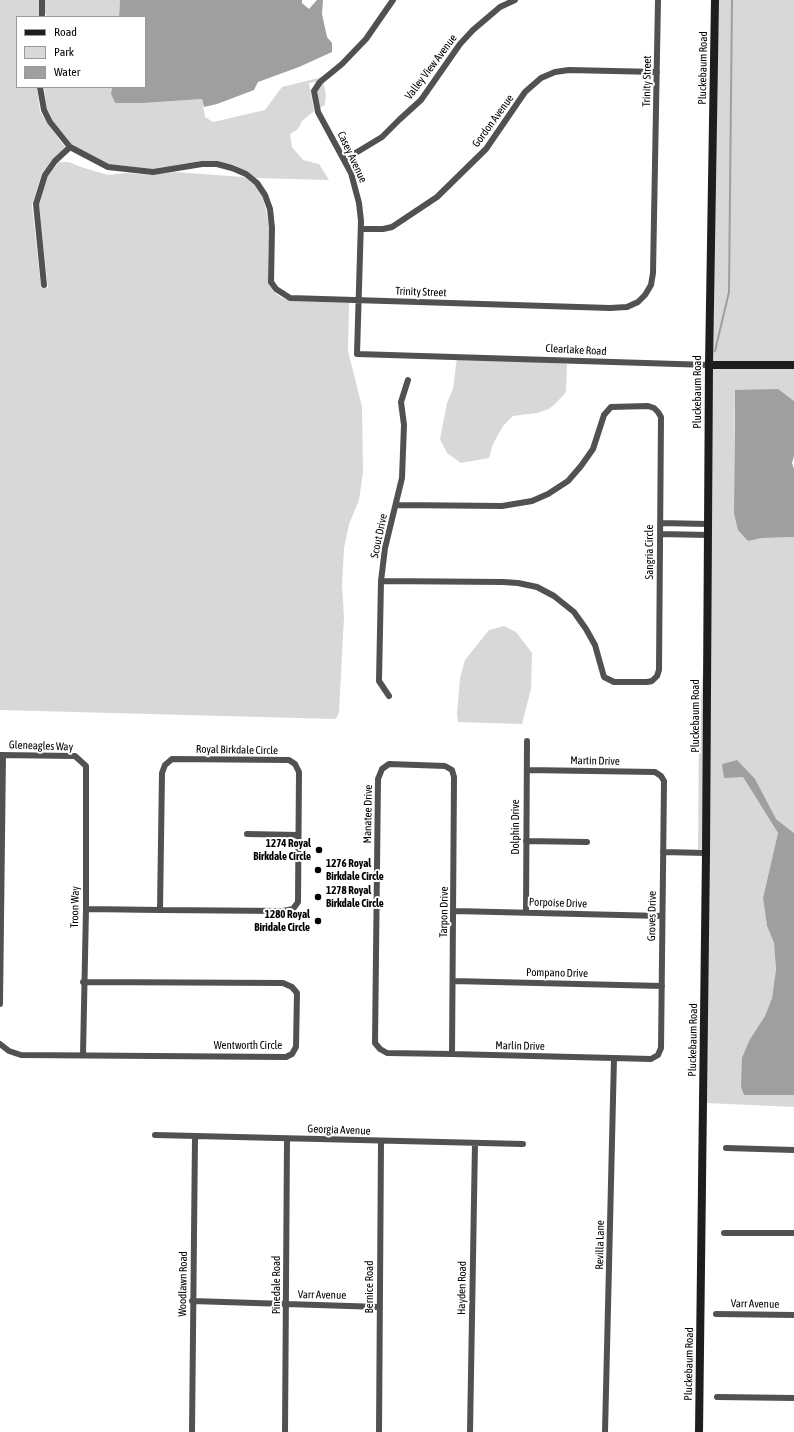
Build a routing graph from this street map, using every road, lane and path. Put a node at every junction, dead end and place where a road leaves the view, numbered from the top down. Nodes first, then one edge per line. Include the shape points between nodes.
1 (42, 0) edge
2 (393, 0) edge
3 (515, 0) edge
4 (658, 0) edge
5 (715, 0) edge
6 (42, 16) edge
7 (657, 72) junction
8 (40, 88) edge
9 (70, 147) junction
10 (344, 160) junction
11 (361, 229) junction
12 (44, 285) dead end
13 (359, 301) junction
14 (357, 354) joint
15 (709, 365) junction
16 (794, 365) edge
17 (408, 380) dead end
18 (397, 505) junction
19 (660, 524) junction
20 (708, 524) junction
21 (660, 534) junction
22 (708, 535) junction
23 (381, 581) junction
24 (389, 696) dead end
25 (527, 741) dead end
26 (2, 755) edge
27 (81, 760) joint
28 (452, 770) joint
29 (527, 770) junction
30 (661, 776) joint
31 (247, 834) dead end
32 (298, 835) junction
33 (526, 840) junction
34 (588, 842) dead end
35 (663, 852) junction
36 (706, 853) junction
37 (86, 909) junction
38 (160, 910) junction
39 (454, 911) junction
40 (526, 912) junction
41 (662, 916) junction
42 (0, 922) edge
43 (452, 981) junction
44 (83, 982) junction
45 (662, 986) junction
46 (0, 1004) edge
47 (0, 1044) edge
48 (380, 1049) joint
49 (452, 1054) junction
50 (83, 1055) junction
51 (658, 1055) joint
52 (614, 1058) junction
53 (155, 1135) dead end
54 (194, 1137) junction
55 (287, 1139) junction
56 (381, 1142) junction
57 (475, 1143) junction
58 (523, 1144) dead end
59 (726, 1148) dead end
60 (794, 1150) edge
61 (724, 1233) dead end
62 (794, 1233) edge
63 (192, 1301) junction
64 (287, 1305) junction
65 (380, 1307) junction
66 (716, 1314) dead end
67 (794, 1315) edge
68 (718, 1397) dead end
69 (794, 1398) edge
70 (192, 1432) edge
71 (285, 1432) edge
72 (379, 1432) edge
73 (470, 1432) edge
74 (605, 1432) edge
75 (699, 1432) edge

1 - 6 street
2 - 10 street, Casey Avenue via 366,40 320,82 314,91 318,112
3 - 10 street, Valley View Avenue via 500,7 473,30 460,44 421,100 382,137
4 - 7 street, Trinity Street
5 - 15 street, Pluckebaum Road
7 - 11 street, Gordon Avenue via 569,70 555,72 542,78 525,92 486,149 437,196 392,227
7 - 13 street, Trinity Street via 653,273 651,285 638,302 627,307 610,308
8 - 9 street, Trinity Street via 44,110 50,122
9 - 12 street via 45,175 36,204
9 - 13 street, Trinity Street via 108,167 124,170 153,172 217,164 246,174 258,183 270,209 271,282 276,290 298,299
10 - 11 street, Casey Avenue via 355,186
11 - 13 street, Casey Avenue
13 - 14 street, Casey Avenue
14 - 15 street, Clearlake Road
15 - 16 street, Clearlake Road
15 - 20 street, Pluckebaum Road
17 - 18 street, Scout Drive via 401,402 405,452
18 - 19 street, Sangria Circle via 502,506 532,501 548,494 568,480 581,466 593,449 607,409 618,406 648,406 661,417
18 - 23 street, Scout Drive via 385,548
19 - 20 street
19 - 21 street, Sangria Circle
20 - 22 street, Pluckebaum Road
21 - 22 street
21 - 23 street, Sangria Circle via 659,670 657,676 647,682 614,682 604,677 595,645 574,612 554,596 537,588 503,582
22 - 36 street, Pluckebaum Road
23 - 24 street, Scout Drive via 379,681
25 - 29 street, Dolphin Drive
26 - 27 street, Gleneagles Way via 75,756
26 - 42 street
27 - 37 street, Troon Way via 86,766
28 - 39 street, Tarpon Drive
28 - 48 street, Manatee Drive via 445,766 389,764 382,770 378,779 375,1043
29 - 30 street, Martin Drive via 655,772
29 - 33 street, Dolphin Drive
30 - 35 street, Groves Drive via 664,781
31 - 32 street
32 - 38 street, Royal Birkdale Circle via 298,902 293,909
32 - 38 street, Royal Birkdale Circle via 299,772 295,764 289,760 172,759 165,765 162,773
33 - 34 street
33 - 40 street, Dolphin Drive
35 - 36 street
35 - 41 street, Groves Drive
36 - 75 street, Pluckebaum Road
37 - 38 street, Royal Birkdale Circle
37 - 44 street, Troon Way
39 - 40 street, Porpoise Drive
39 - 43 street, Tarpon Drive
40 - 41 street, Porpoise Drive
41 - 45 street, Groves Drive
42 - 46 street
43 - 45 street, Pompano Drive
43 - 49 street, Tarpon Drive
44 - 50 street, Troon Way
44 - 50 street, Wentworth Circle via 283,983 292,987 296,993 296,1047 292,1054 286,1057
45 - 51 street, Groves Drive via 661,1048
47 - 50 street, Wentworth Circle via 9,1051 22,1055
48 - 49 street, Marlin Drive via 387,1053
49 - 52 street, Marlin Drive
51 - 52 street, Marlin Drive via 651,1059
52 - 74 street, Revilla Lane
53 - 54 street, Georgia Avenue
54 - 55 street, Georgia Avenue
54 - 63 street, Woodlawn Road
55 - 56 street, Georgia Avenue
55 - 64 street, Pinedale Road
56 - 57 street, Georgia Avenue
56 - 65 street, Bernice Road
57 - 58 street, Georgia Avenue
57 - 73 street, Hayden Road
59 - 60 street
61 - 62 street
63 - 64 street, Varr Avenue
63 - 70 street, Woodlawn Road
64 - 65 street, Varr Avenue
64 - 71 street, Pinedale Road
65 - 72 street, Bernice Road
66 - 67 street, Varr Avenue
68 - 69 street

